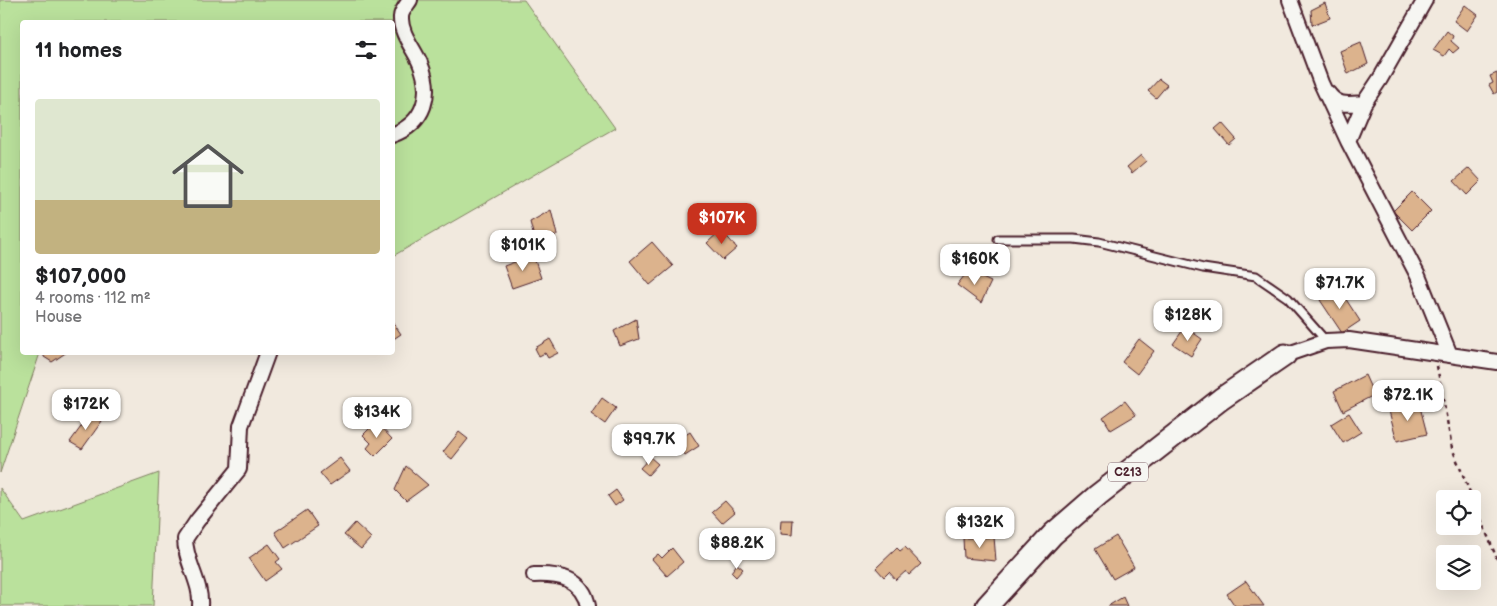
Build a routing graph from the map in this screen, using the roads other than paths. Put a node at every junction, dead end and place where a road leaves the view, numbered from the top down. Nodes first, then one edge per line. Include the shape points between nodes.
1 (410, 0) edge
2 (1290, 0) edge
3 (1425, 0) edge
4 (1321, 83) junction
5 (1364, 103) junction
6 (395, 134) edge
7 (1348, 141) junction
8 (998, 239) dead end
9 (1326, 341) junction
10 (267, 355) edge
11 (1285, 355) joint
12 (1450, 355) junction
13 (1497, 362) edge
14 (534, 575) dead end
15 (200, 606) edge
16 (588, 606) edge
17 (987, 606) edge

1 - 6 street via 401,16 404,32 425,79 424,106 412,125
2 - 4 street
3 - 5 street
4 - 5 street via 1334,101 1342,105
4 - 7 street
5 - 7 street
7 - 12 street via 1418,276
8 - 9 lane via 1099,242 1204,268 1256,276 1288,298
9 - 11 street
9 - 12 street via 1349,340
10 - 15 street via 241,426 239,469 185,539
11 - 17 main road, C213 via 1221,399 1098,495 1052,534
12 - 13 street
14 - 16 street via 566,577 580,587

